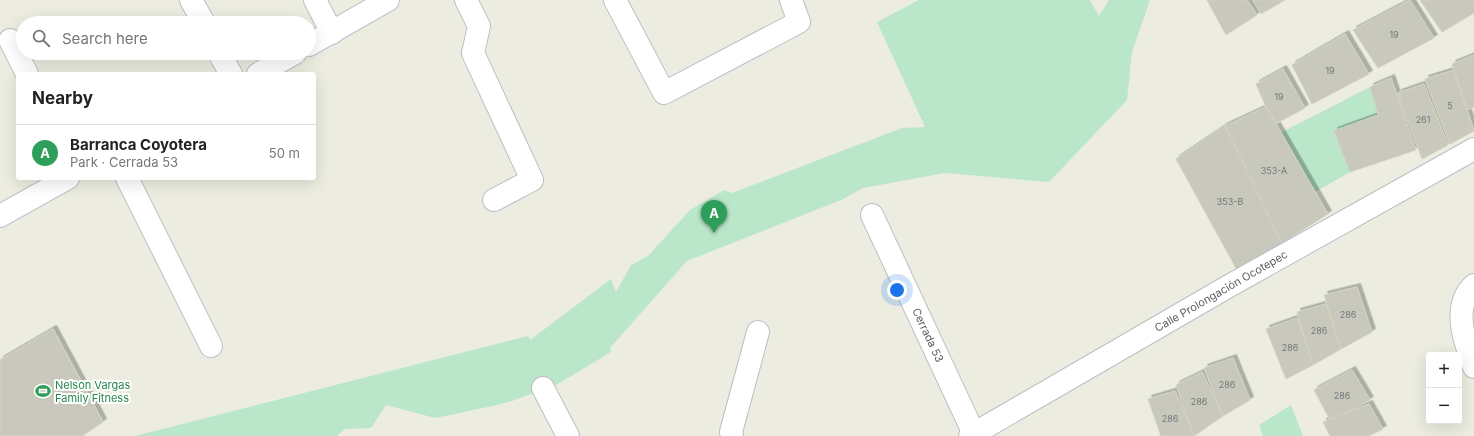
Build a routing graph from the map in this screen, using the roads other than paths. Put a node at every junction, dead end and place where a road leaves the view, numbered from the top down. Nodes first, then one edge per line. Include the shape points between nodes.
1 (191, 0) edge
2 (315, 0) edge
3 (388, 0) edge
4 (466, 0) edge
5 (615, 0) edge
6 (791, 0) edge
7 (200, 16) edge
8 (332, 33) junction
9 (10, 40) dead end
10 (316, 41) edge
11 (16, 52) edge
12 (20, 60) edge
13 (223, 60) edge
14 (283, 60) edge
15 (26, 72) edge
16 (230, 72) edge
17 (262, 72) edge
18 (1474, 149) edge
19 (64, 180) edge
20 (128, 180) edge
21 (494, 200) dead end
22 (872, 214) dead end
23 (0, 216) edge
24 (1474, 285) edge
25 (758, 332) dead end
26 (211, 346) dead end
27 (1474, 367) edge
28 (543, 388) dead end
29 (972, 435) edge
30 (568, 436) edge
31 (732, 436) edge

1 - 7 street
2 - 8 street
3 - 8 street
4 - 21 street via 479,26 473,53 532,180
5 - 6 street via 664,93 799,22
8 - 10 street
9 - 11 street
12 - 15 street
13 - 16 street
14 - 17 street
18 - 29 street, Calle Prolongación Ocotepec via 1229,286
19 - 23 street
20 - 26 street
22 - 29 street, Cerrada 53
24 - 27 street via 1461,308 1463,336
25 - 31 street
28 - 30 street

